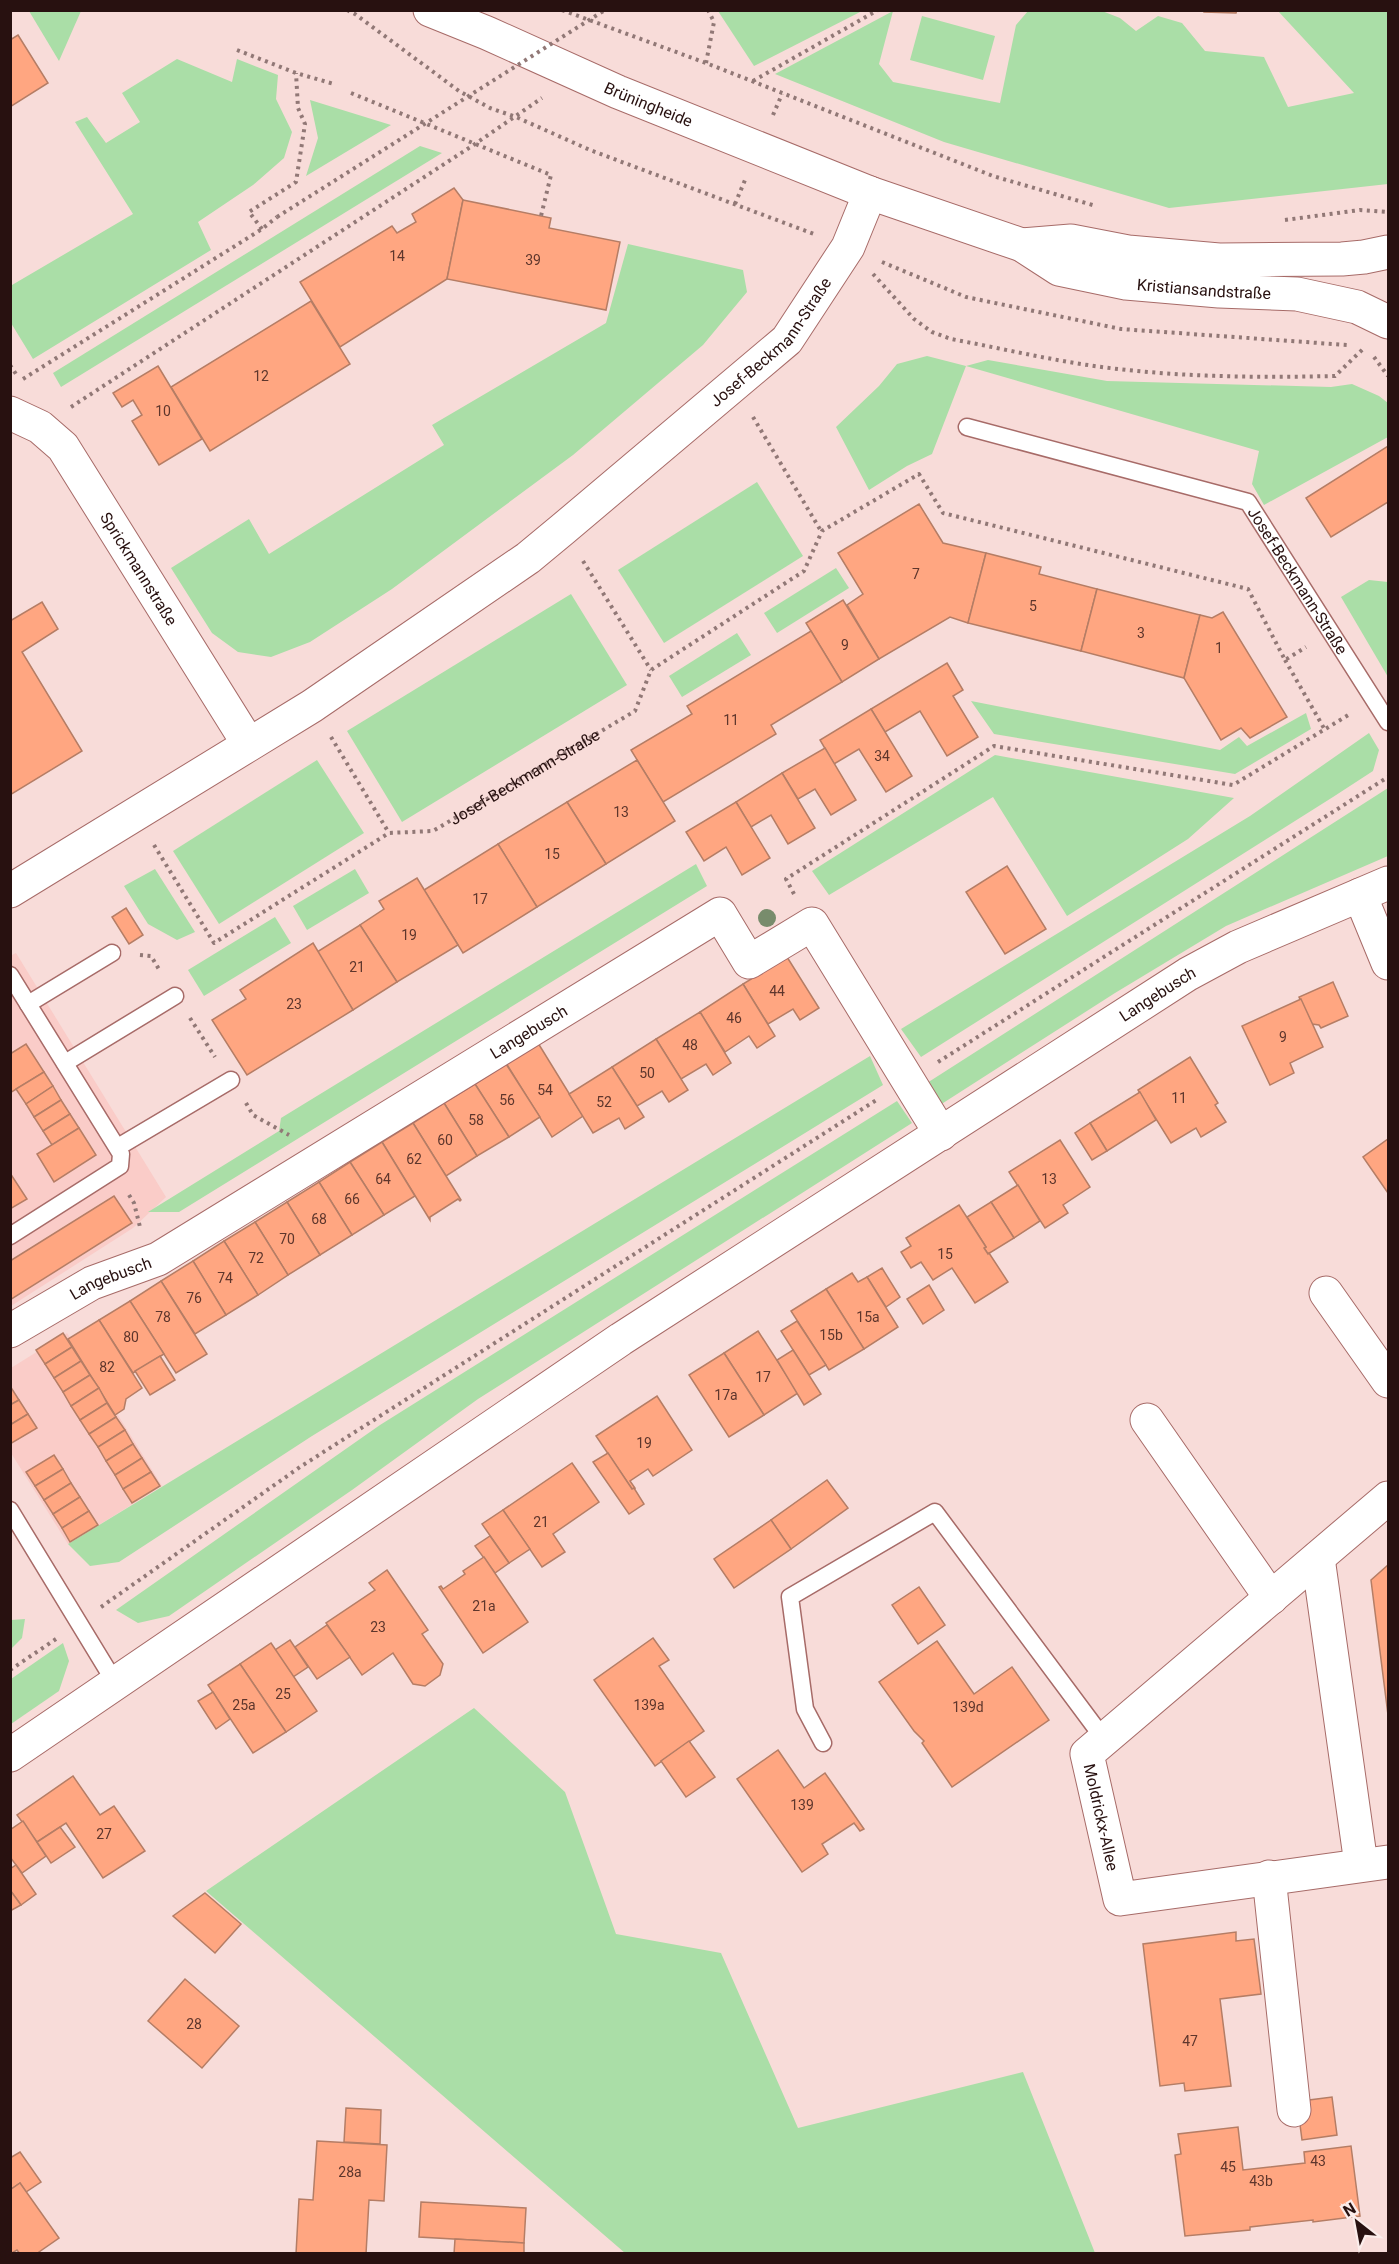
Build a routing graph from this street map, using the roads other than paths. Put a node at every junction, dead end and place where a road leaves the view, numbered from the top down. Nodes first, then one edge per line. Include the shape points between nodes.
1 (430, 10) edge
2 (870, 193) junction
3 (1022, 245) junction
4 (1389, 252) edge
5 (1389, 322) edge
6 (10, 413) edge
7 (967, 427) dead end
8 (1389, 722) edge
9 (248, 743) junction
10 (1374, 889) edge
11 (10, 891) edge
12 (112, 953) road end
13 (1389, 963) edge
14 (10, 975) edge
15 (175, 996) road end
16 (28, 1004) junction
17 (65, 1063) junction
18 (231, 1080) road end
19 (941, 1134) junction
20 (117, 1148) junction
21 (10, 1236) edge
22 (1326, 1293) dead end
23 (10, 1331) edge
24 (1389, 1381) edge
25 (1147, 1420) dead end
26 (1389, 1498) edge
27 (10, 1510) edge
28 (1318, 1558) junction
29 (1271, 1598) junction
30 (116, 1684) junction
31 (1104, 1739) junction
32 (823, 1743) dead end
33 (10, 1755) edge
34 (1375, 1863) edge
35 (1269, 1877) junction
36 (1294, 2110) dead end

1 - 2 street, Brüningheide via 618,92
2 - 3 street, Kristiansandstraße
2 - 9 street, Josef-Beckmann-Straße via 848,247 787,340 528,558 312,706
3 - 4 street, Kristiansandstraße via 1071,241 1128,252 1219,260 1342,259
3 - 5 street, Kristiansandstraße via 1059,269 1115,281 1297,294 1357,307
6 - 9 street, Sprickmannstraße via 40,427 72,460
7 - 8 lane, Josef-Beckmann-Straße via 1248,502
9 - 11 street, Josef-Beckmann-Straße
10 - 13 street
10 - 19 street, Langebusch via 1238,947 1188,974
12 - 16 lane
14 - 16 lane
15 - 17 lane
16 - 17 lane
17 - 20 lane
18 - 20 lane
19 - 23 street, Langebusch via 813,924 749,962 720,914 158,1259 92,1283
19 - 30 street, Langebusch via 621,1339
20 - 21 lane via 120,1166
22 - 24 street
25 - 29 street
26 - 28 street, Moldrickx-Allee
27 - 30 lane
28 - 29 street, Moldrickx-Allee
28 - 34 street, Moldrickx-Allee
29 - 31 street, Moldrickx-Allee
30 - 33 street, Langebusch
31 - 32 lane via 935,1512 790,1597 805,1709
31 - 35 street, Moldrickx-Allee via 1087,1754 1120,1899
34 - 35 street, Moldrickx-Allee
35 - 36 street

